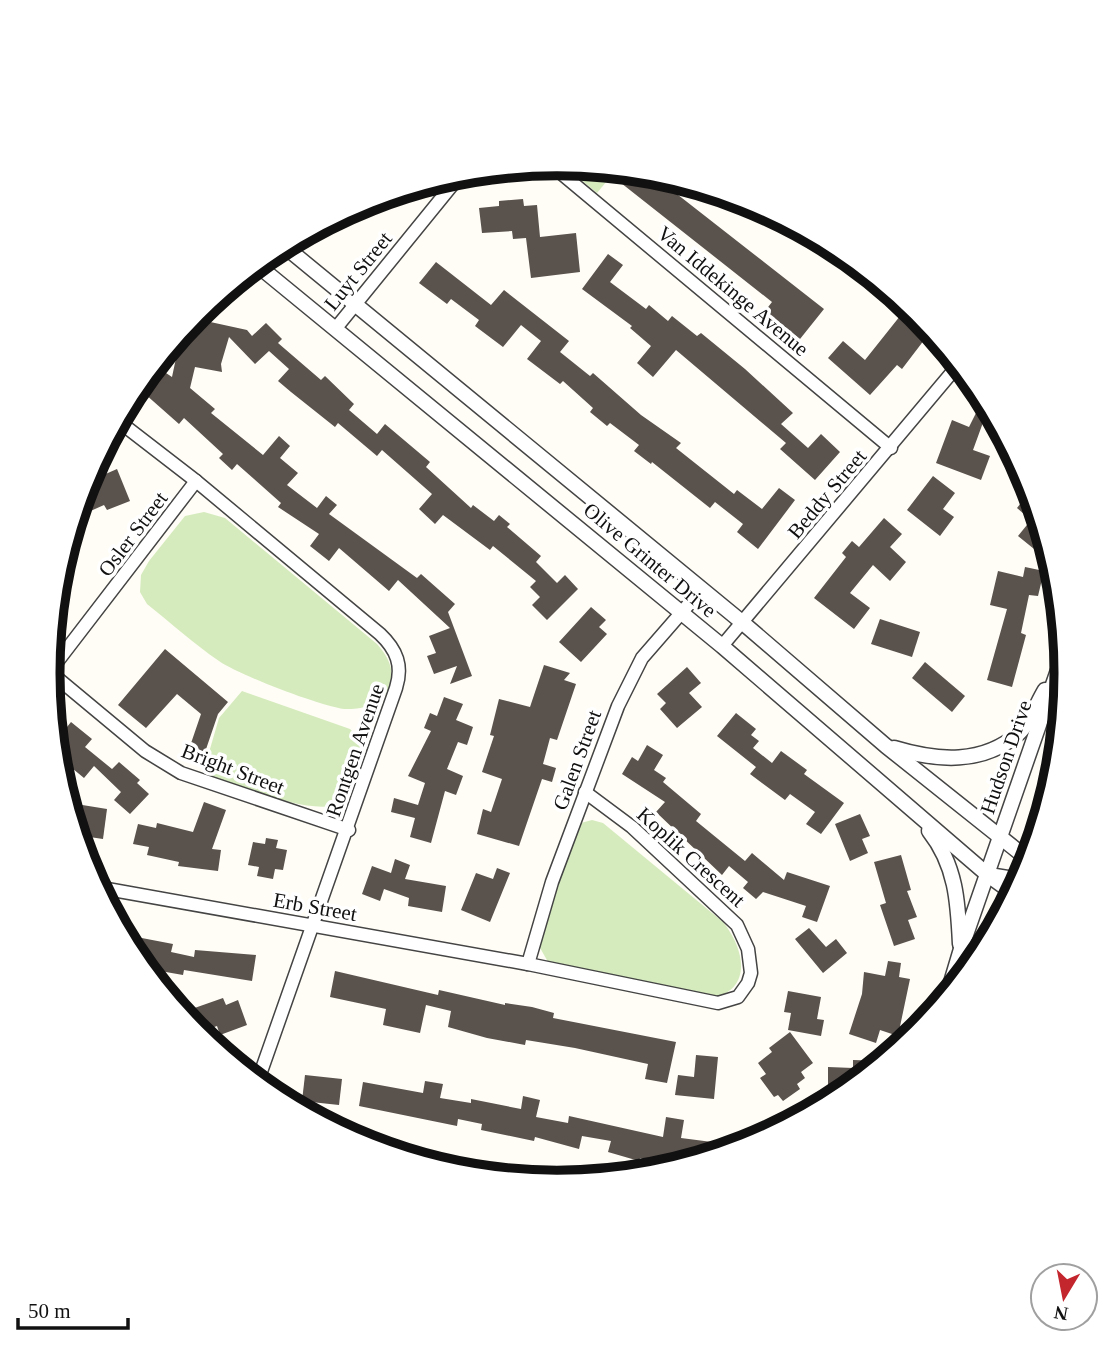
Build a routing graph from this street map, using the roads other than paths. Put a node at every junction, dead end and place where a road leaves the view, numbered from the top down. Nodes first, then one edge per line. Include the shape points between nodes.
1 (565, 176) edge
2 (451, 188) edge
3 (292, 252) edge
4 (265, 271) edge
5 (356, 303) junction
6 (336, 328) junction
7 (952, 372) edge
8 (125, 426) edge
9 (891, 447) junction
10 (196, 481) junction
11 (702, 589) junction
12 (681, 613) junction
13 (743, 623) junction
14 (722, 646) junction
15 (60, 658) edge
16 (1054, 673) edge
17 (60, 682) edge
18 (1053, 684) edge
19 (886, 746) junction
20 (585, 792) junction
21 (905, 802) junction
22 (349, 830) junction
23 (1000, 839) junction
24 (1020, 853) edge
25 (988, 875) junction
26 (1009, 878) edge
27 (1005, 887) edge
28 (109, 889) edge
29 (313, 927) junction
30 (961, 949) junction
31 (528, 964) junction
32 (954, 971) edge
33 (261, 1072) edge

1 - 9 street, Van Iddekinge Avenue
2 - 5 street, Luyt Street
3 - 5 street, Olive Grinter Drive
4 - 6 street, Olive Grinter Drive
5 - 6 street, Luyt Street
5 - 11 street, Olive Grinter Drive
6 - 12 street, Olive Grinter Drive
7 - 9 street, Beddy Street
8 - 10 street, Rontgen Avenue
9 - 13 street, Beddy Street
10 - 15 street, Osler Street
10 - 22 street, Rontgen Avenue via 380,634 395,652 399,678
11 - 12 street, Galen Street
11 - 13 street, Olive Grinter Drive
12 - 14 street, Olive Grinter Drive
12 - 20 street, Galen Street via 642,658
13 - 14 street, Beddy Street
13 - 19 street, Olive Grinter Drive
14 - 21 street, Olive Grinter Drive
16 - 19 street via 1020,732 995,748 964,759 926,758
17 - 22 street, Bright Street via 145,751 181,773
18 - 23 street, Hudson Drive
19 - 23 street, Olive Grinter Drive
20 - 31 street, Galen Street
20 - 31 street, Koplik Crescent via 632,827 728,914 748,949 748,983 738,997 719,1003
21 - 25 street, Olive Grinter Drive
21 - 30 street via 948,862 958,898
22 - 29 street, Rontgen Avenue
23 - 24 street, Olive Grinter Drive
23 - 25 street, Hudson Drive
25 - 26 street
25 - 27 street, Olive Grinter Drive
25 - 30 street, Hudson Drive
28 - 29 street, Erb Street
29 - 31 street, Erb Street
29 - 33 street, Rontgen Avenue
30 - 32 street, Hudson Drive

